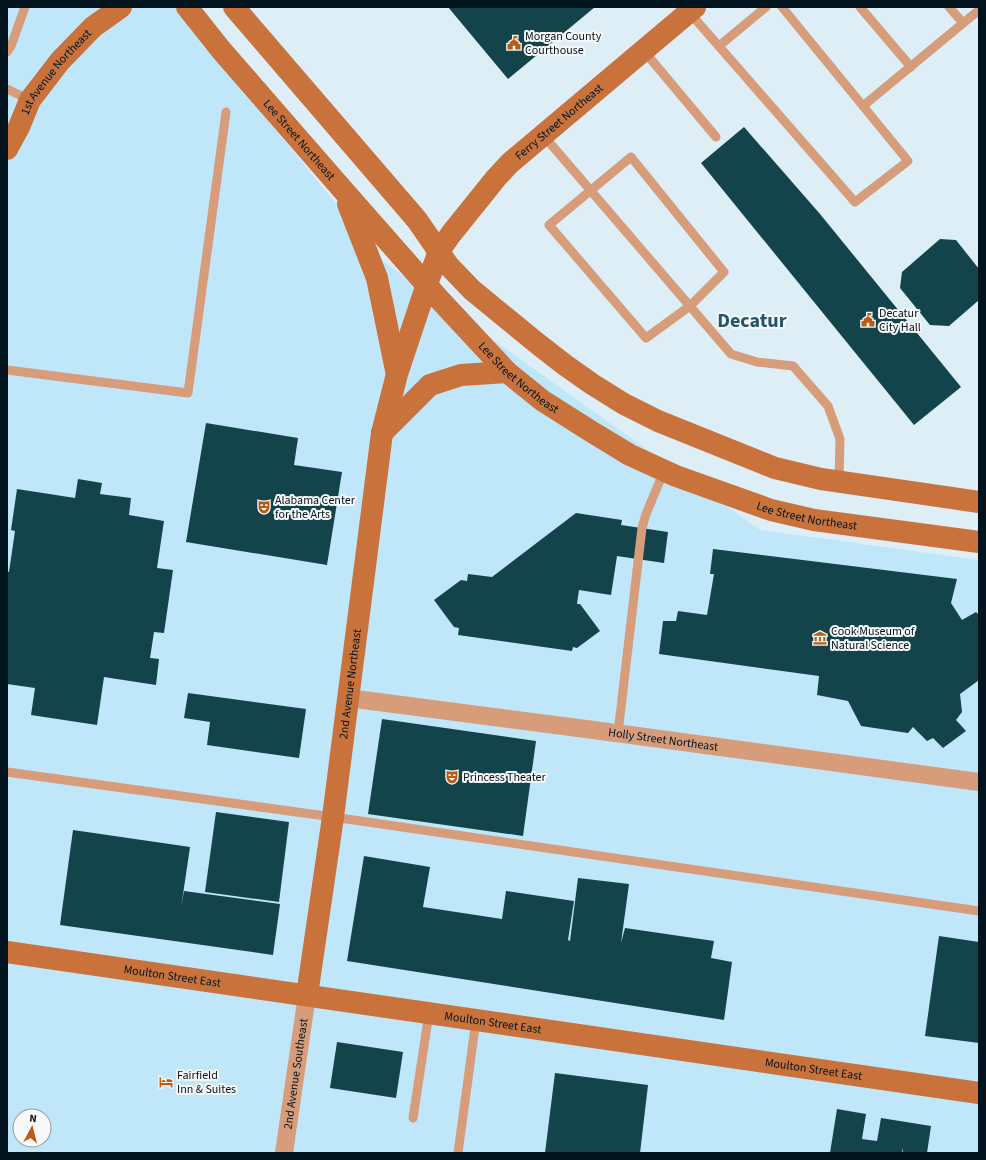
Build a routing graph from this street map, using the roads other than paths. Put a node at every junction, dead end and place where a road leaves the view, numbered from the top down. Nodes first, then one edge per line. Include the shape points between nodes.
1 (25, 7) edge
2 (121, 7) edge
3 (188, 7) edge
4 (234, 7) edge
5 (766, 7) edge
6 (782, 7) edge
7 (860, 7) edge
8 (949, 7) edge
9 (692, 10) edge
10 (979, 10) edge
11 (96, 17) edge
12 (963, 23) junction
13 (719, 46) junction
14 (644, 50) junction
15 (7, 52) edge
16 (911, 66) junction
17 (7, 89) edge
18 (30, 100) junction
19 (864, 106) junction
20 (226, 112) dead end
21 (543, 135) junction
22 (716, 137) dead end
23 (7, 149) edge
24 (342, 190) junction
25 (590, 191) junction
26 (439, 251) junction
27 (427, 284) junction
28 (690, 306) junction
29 (7, 370) edge
30 (507, 372) junction
31 (396, 374) junction
32 (382, 433) junction
33 (664, 471) junction
34 (839, 482) junction
35 (979, 502) edge
36 (979, 542) edge
37 (348, 698) junction
38 (612, 733) junction
39 (7, 772) edge
40 (979, 782) edge
41 (332, 817) junction
42 (979, 912) edge
43 (7, 952) edge
44 (307, 995) junction
45 (429, 1012) junction
46 (476, 1019) junction
47 (979, 1093) edge
48 (412, 1118) dead end
49 (284, 1153) edge
50 (458, 1153) edge

1 - 15 lane
2 - 11 street, 1st Avenue Northeast
3 - 24 street, Lee Street Northeast via 222,51
4 - 26 street via 417,220
5 - 13 lane
6 - 19 lane
7 - 16 lane
8 - 12 lane
9 - 13 lane
9 - 14 street, Ferry Street Northeast
10 - 12 lane
11 - 18 street, 1st Avenue Northeast
12 - 16 lane
13 - 19 lane via 854,202 908,161
14 - 21 street, Ferry Street Northeast
14 - 22 lane
16 - 19 lane
17 - 18 lane
18 - 23 street, 1st Avenue Northeast
20 - 29 lane via 188,393
21 - 25 lane
21 - 26 street, Ferry Street Northeast via 501,173
24 - 27 street, Lee Street Northeast
24 - 31 street via 377,278
25 - 28 lane
25 - 28 lane via 631,158 724,272
25 - 28 lane via 549,225 646,338
26 - 27 street, Ferry Street Northeast
26 - 34 street via 448,265 478,295 565,365 624,404 658,421 775,468
27 - 30 street, Lee Street Northeast
27 - 31 street
28 - 34 lane via 731,354 757,362 793,366 828,406 840,440
30 - 32 street via 461,375 430,385
30 - 33 street, Lee Street Northeast via 543,401 592,432 630,455
31 - 32 street, 2nd Avenue Northeast
32 - 37 street, 2nd Avenue Northeast
33 - 36 street, Lee Street Northeast via 771,510 807,518
33 - 38 lane via 642,528
34 - 35 street
37 - 38 street, Holly Street Northeast
37 - 41 street, 2nd Avenue Northeast
38 - 40 street, Holly Street Northeast
39 - 41 lane
41 - 42 lane
41 - 44 street, 2nd Avenue Northeast
43 - 44 street, Moulton Street East
44 - 45 street, Moulton Street East
44 - 49 street, 2nd Avenue Southeast
45 - 46 street, Moulton Street East
45 - 48 lane
46 - 47 street, Moulton Street East
46 - 50 lane

